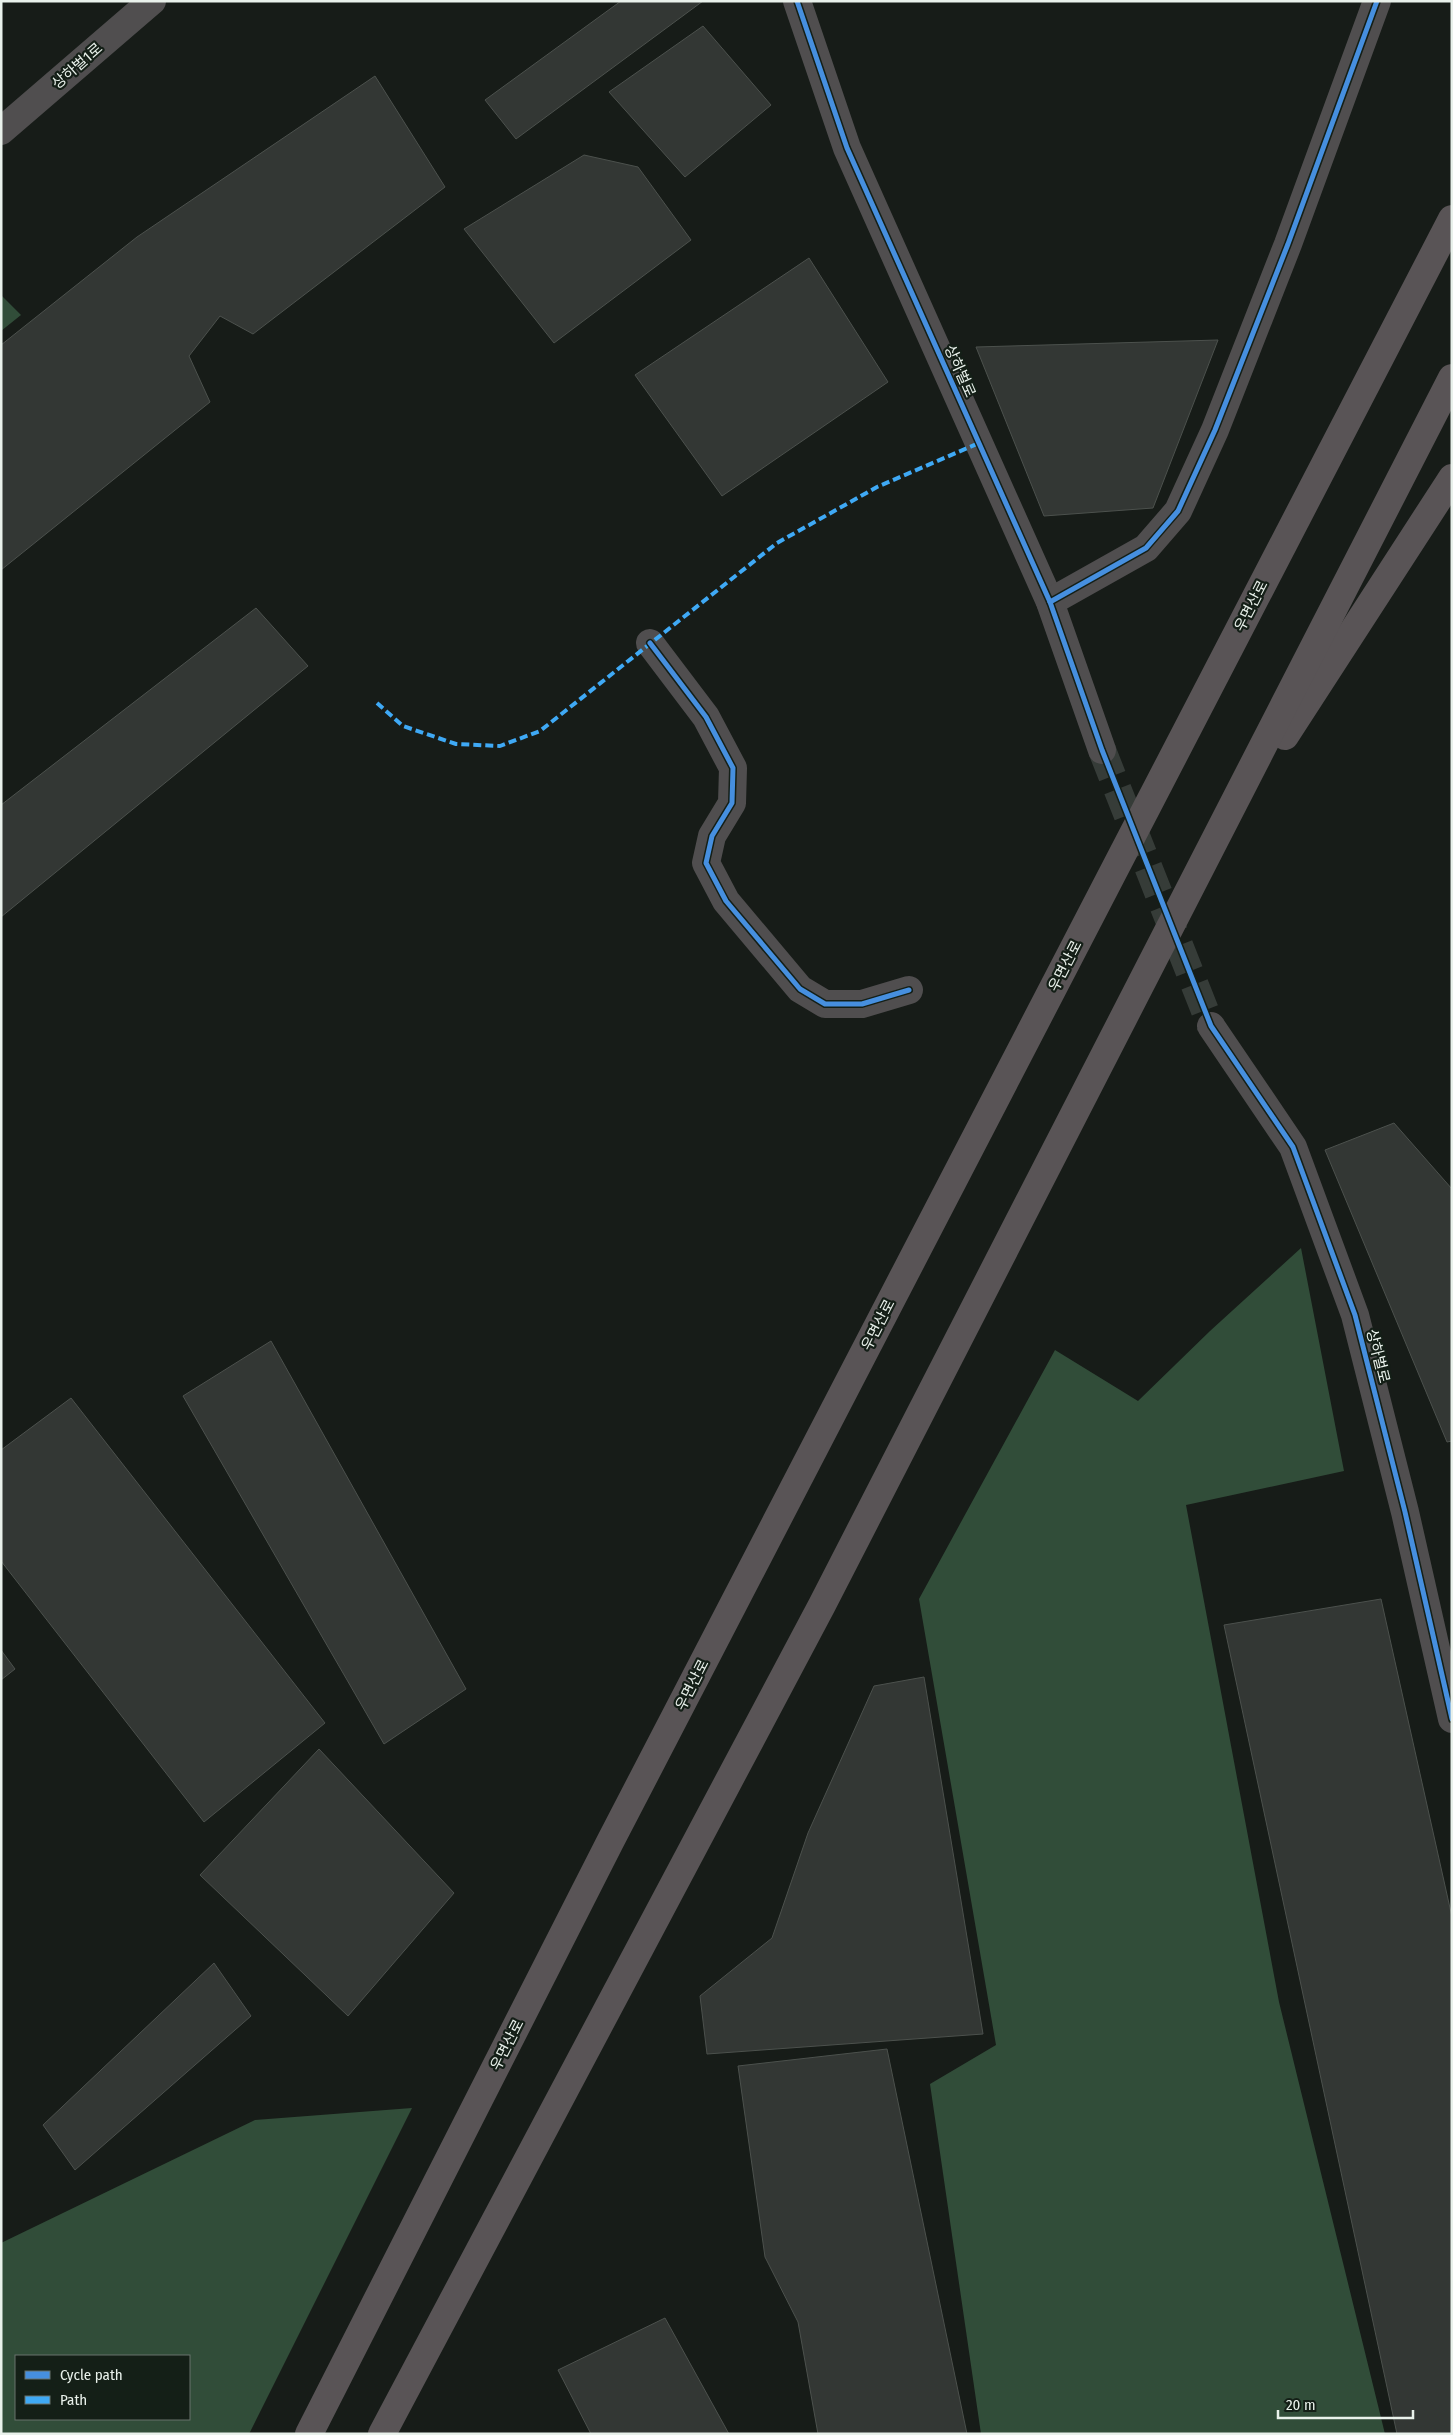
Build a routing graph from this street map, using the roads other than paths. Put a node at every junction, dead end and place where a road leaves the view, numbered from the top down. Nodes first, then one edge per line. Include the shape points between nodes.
1 (152, 1) edge
2 (797, 1) edge
3 (1377, 1) edge
4 (1, 131) edge
5 (1452, 219) edge
6 (1452, 378) edge
7 (1452, 478) edge
8 (1050, 602) junction
9 (650, 644) dead end
10 (1102, 750) tunnel mouth
11 (1198, 870) junction
12 (909, 990) dead end
13 (1211, 1026) tunnel mouth
14 (1452, 1719) edge
15 (309, 2434) edge
16 (382, 2434) edge

1 - 4 street, 상하벌1로
2 - 8 street, 상하벌로 via 847,148
3 - 8 street via 1281,262 1215,430 1178,511 1146,548
5 - 15 highway, 우면산로 via 610,1842
6 - 11 highway
7 - 11 highway
8 - 10 street, 상하벌로
9 - 12 street via 706,718 733,768 732,803 712,836 706,863 726,901 800,989 825,1004 862,1004
11 - 16 highway via 817,1614
13 - 14 street, 상하벌로 via 1293,1147 1355,1315 1405,1512

